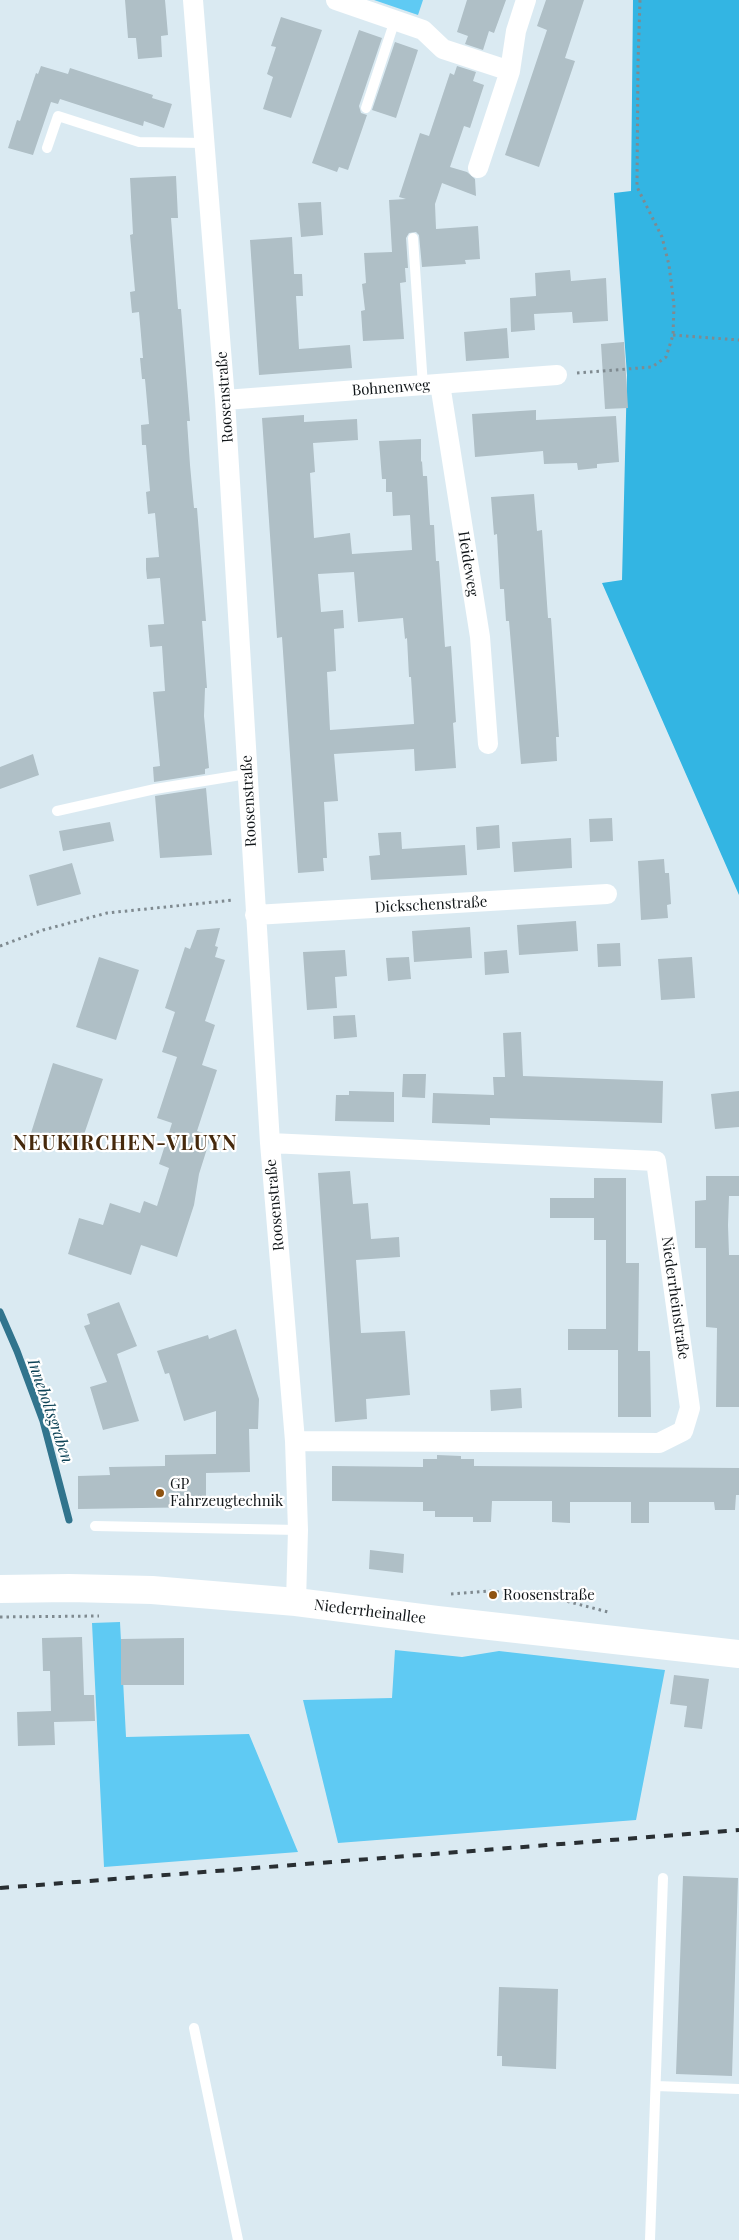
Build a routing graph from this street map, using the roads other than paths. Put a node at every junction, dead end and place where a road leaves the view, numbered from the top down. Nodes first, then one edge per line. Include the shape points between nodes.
1 (193, 0) edge
2 (336, 0) edge
3 (526, 0) edge
4 (395, 20) junction
5 (510, 71) junction
6 (366, 108) dead end
7 (204, 143) junction
8 (47, 148) dead end
9 (478, 168) dead end
10 (413, 238) dead end
11 (557, 375) road end
12 (432, 385) junction
13 (225, 400) junction
14 (488, 744) dead end
15 (248, 774) junction
16 (57, 811) dead end
17 (607, 894) dead end
18 (254, 906) junction
19 (270, 1143) junction
20 (295, 1441) junction
21 (95, 1526) dead end
22 (298, 1530) junction
23 (0, 1589) edge
24 (296, 1602) junction
25 (739, 1654) edge
26 (663, 1878) dead end
27 (194, 2028) dead end
28 (656, 2086) junction
29 (739, 2089) edge
30 (238, 2240) edge
31 (650, 2240) edge

1 - 7 street, Roosenstraße
2 - 4 street
3 - 5 street via 516,31
4 - 5 street via 423,30 443,49
4 - 6 lane
5 - 9 street
7 - 8 lane via 139,142 58,116
7 - 13 street, Roosenstraße
10 - 12 lane
11 - 12 street, Bohnenweg
12 - 13 street, Bohnenweg
12 - 14 street, Heideweg via 480,637
13 - 15 street, Roosenstraße
15 - 16 lane via 155,789
15 - 18 street, Roosenstraße
17 - 18 street, Dickschenstraße
18 - 19 street, Roosenstraße
19 - 20 street, Roosenstraße
19 - 20 street, Niederrheinstraße via 656,1161 690,1408 684,1431 659,1443
20 - 22 street, Roosenstraße
21 - 22 lane
22 - 24 street, Roosenstraße
23 - 24 main road, Niederrheinallee via 152,1590
24 - 25 main road, Niederrheinallee
26 - 28 lane
27 - 30 lane
28 - 29 lane
28 - 31 lane

